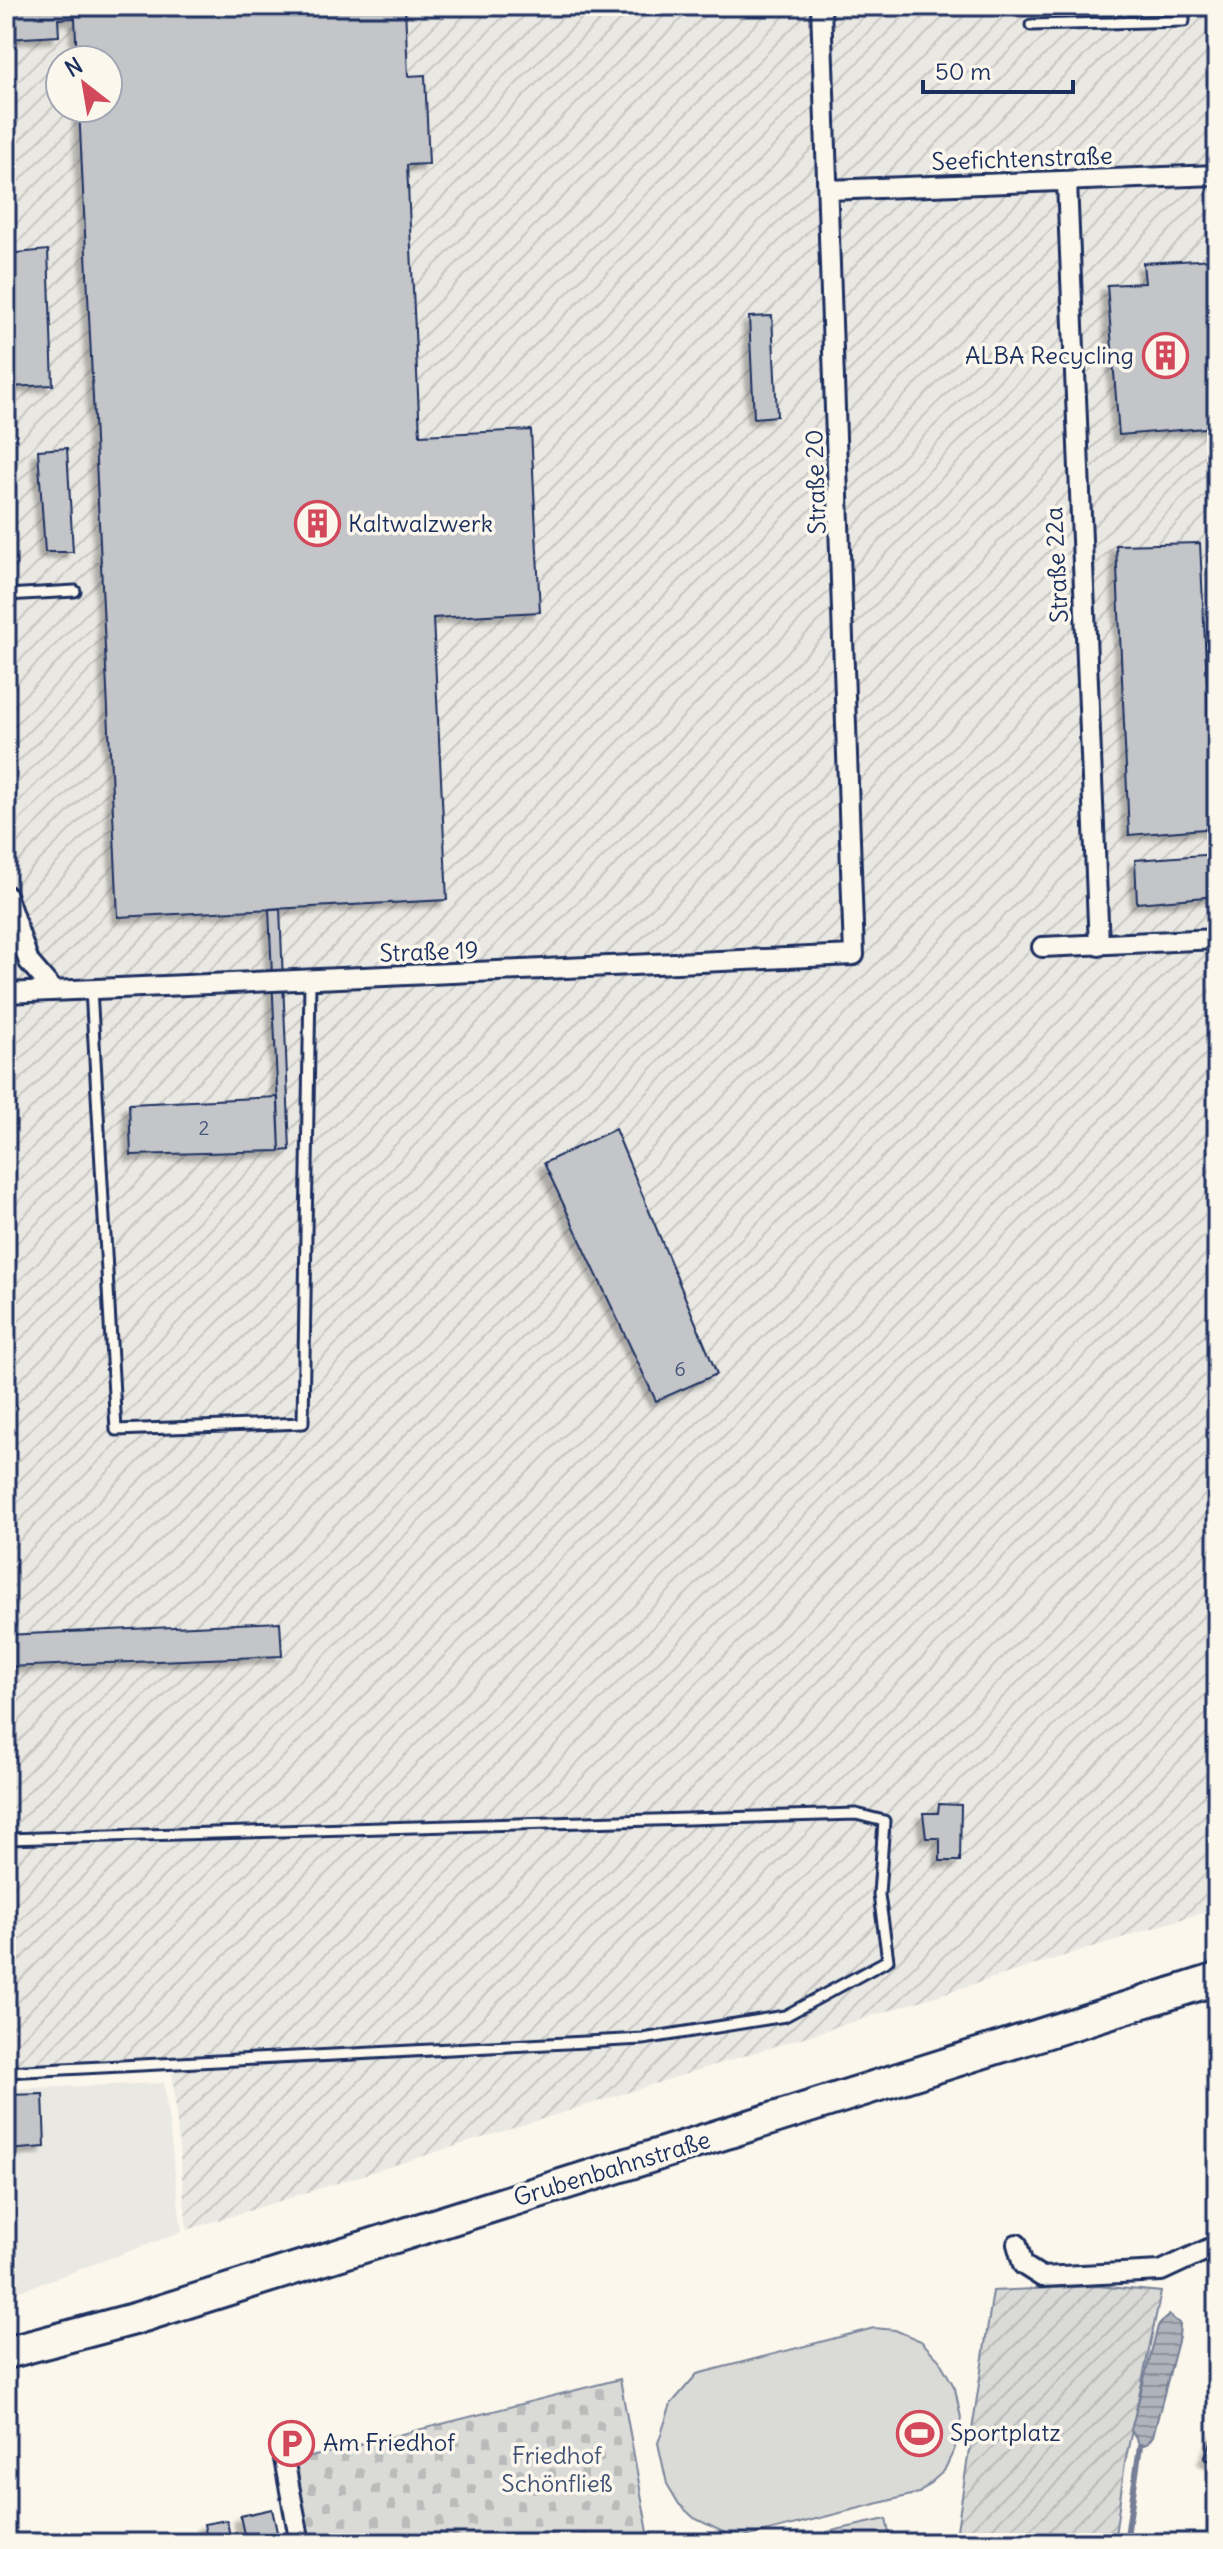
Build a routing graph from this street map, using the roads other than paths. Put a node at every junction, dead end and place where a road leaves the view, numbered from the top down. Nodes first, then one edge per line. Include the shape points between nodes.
1 (821, 6) edge
2 (1184, 6) edge
3 (1031, 25) dead end
4 (1217, 175) edge
5 (1067, 182) junction
6 (828, 190) junction
7 (75, 591) dead end
8 (6, 595) edge
9 (6, 895) edge
10 (1217, 939) edge
11 (1099, 946) junction
12 (1042, 947) dead end
13 (854, 955) joint
14 (310, 982) junction
15 (91, 989) junction
16 (53, 990) junction
17 (6, 993) edge
18 (6, 1839) edge
19 (1217, 1979) edge
20 (6, 2072) edge
21 (1017, 2244) dead end
22 (1217, 2245) edge
23 (6, 2353) edge
24 (284, 2459) dead end
25 (300, 2543) edge

1 - 6 street, Straße 20
2 - 3 lane via 1184,21
4 - 5 street, Seefichtenstraße
5 - 6 street, Seefichtenstraße
5 - 11 street, Straße 22a
6 - 13 street, Straße 20
7 - 8 lane
9 - 16 street via 29,962
10 - 11 street
11 - 12 street
13 - 14 street, Straße 19
14 - 15 street, Straße 19
14 - 15 lane via 303,1423 116,1430
15 - 16 street, Straße 19
16 - 17 street, Straße 19
18 - 20 lane via 856,1814 884,1821 879,1895 888,1960 785,2016 643,2039
19 - 23 main road, Grubenbahnstraße via 134,2319
21 - 22 street via 1023,2265 1042,2277 1161,2271
24 - 25 street

